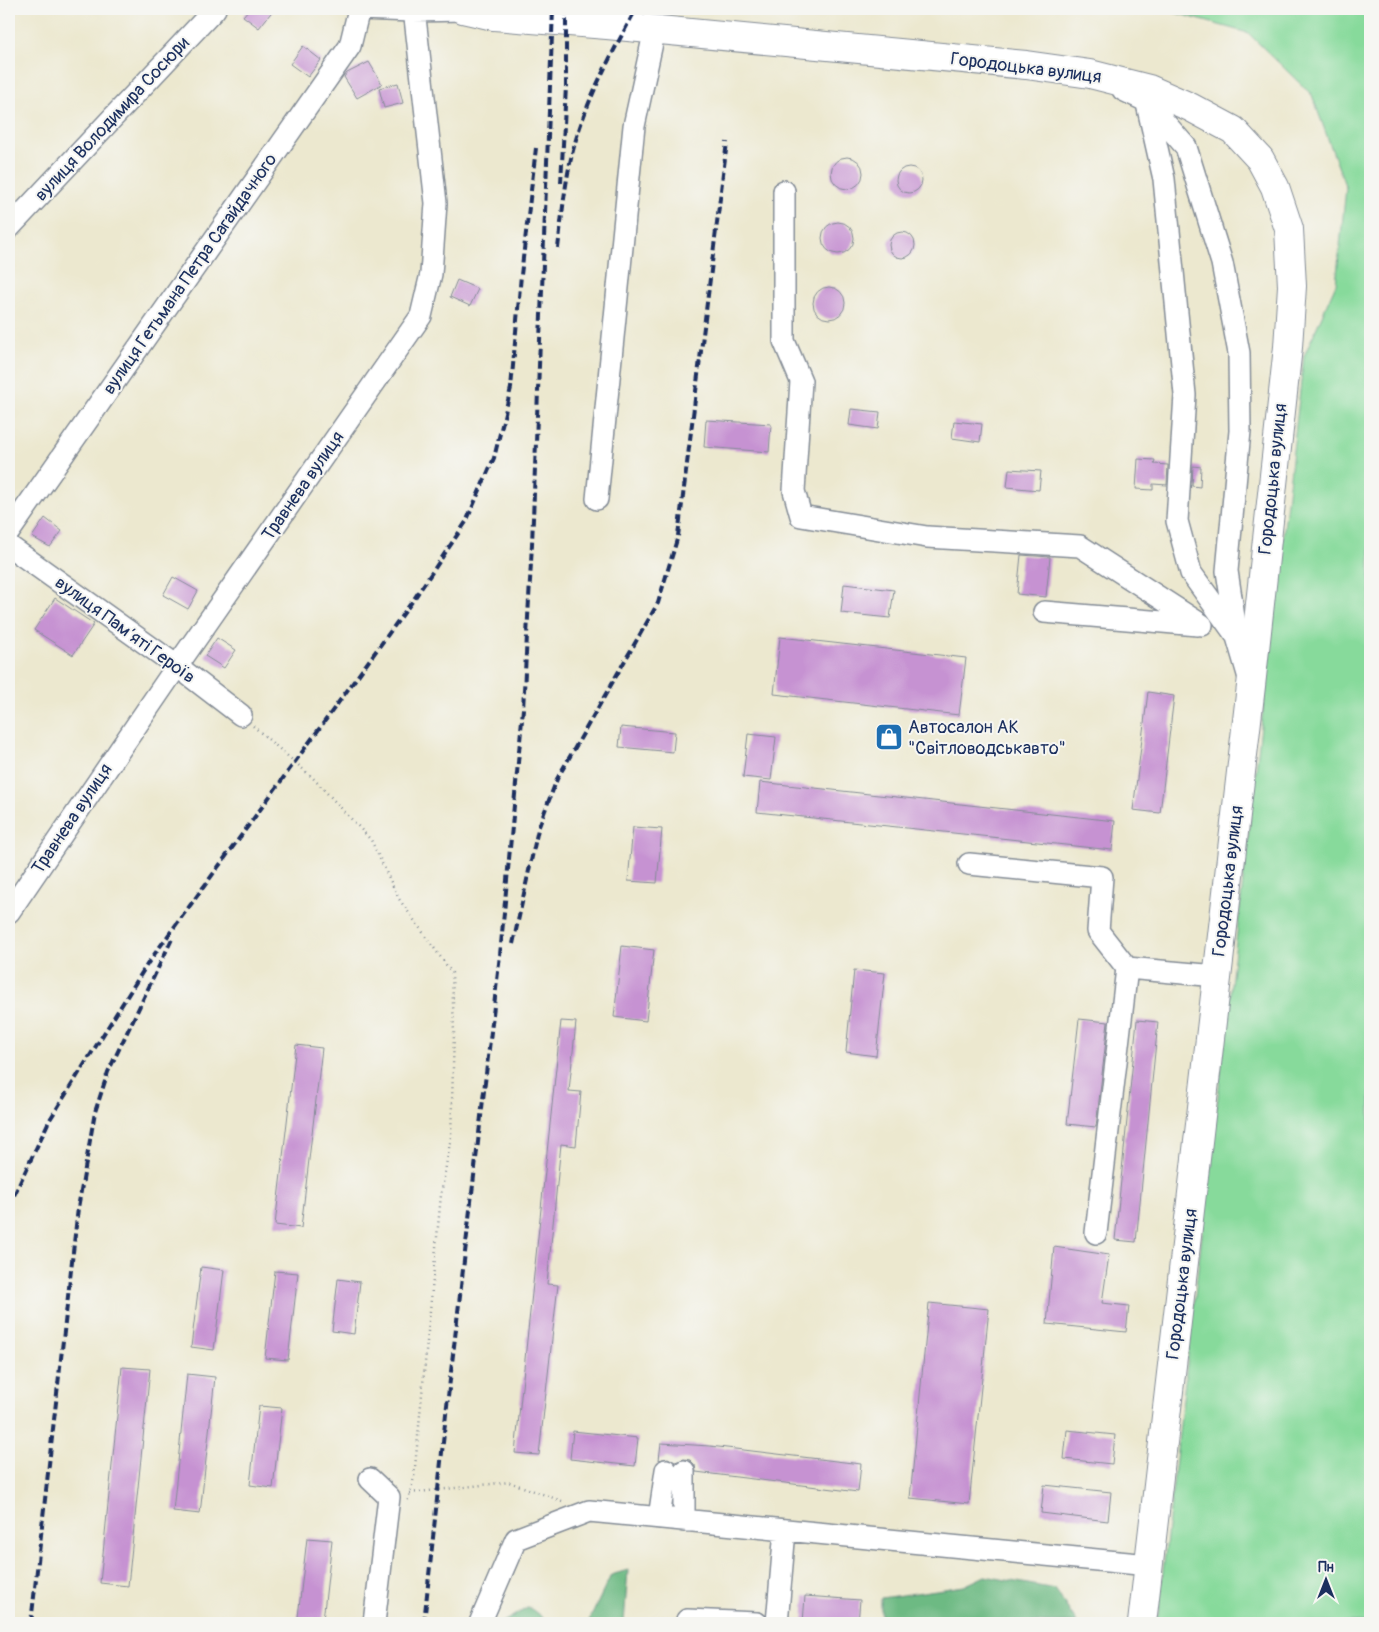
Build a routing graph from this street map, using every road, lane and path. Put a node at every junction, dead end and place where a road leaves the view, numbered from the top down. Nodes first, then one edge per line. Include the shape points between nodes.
1 (215, 9) edge
2 (359, 9) edge
3 (464, 9) edge
4 (414, 10) edge
5 (606, 17) edge
6 (655, 30) junction
7 (1090, 74) junction
8 (1146, 102) junction
9 (784, 191) dead end
10 (9, 228) edge
11 (597, 499) dead end
12 (9, 532) edge
13 (9, 546) edge
14 (1044, 612) dead end
15 (1202, 625) junction
16 (1237, 637) junction
17 (177, 666) junction
18 (1251, 686) junction
19 (240, 715) joint
20 (969, 864) dead end
21 (9, 912) edge
22 (1127, 968) junction
23 (1217, 976) junction
24 (1096, 1233) dead end
25 (370, 1478) dead end
26 (410, 1493) junction
27 (589, 1511) junction
28 (405, 1512) dead end
29 (659, 1518) junction
30 (684, 1521) junction
31 (785, 1530) junction
32 (1149, 1566) junction
33 (687, 1620) dead end
34 (374, 1623) edge
35 (480, 1623) edge
36 (757, 1623) edge
37 (778, 1623) edge
38 (1142, 1623) edge

1 - 10 street, вулиця Володимира Сосюри
2 - 4 street
2 - 12 street, вулиця Гетьмана Петра Сагайдачного via 350,46
3 - 4 street
3 - 5 main road, Городоцька вулиця via 494,16
4 - 17 street, Травнева вулиця via 436,203 430,274 421,316
5 - 6 main road, Городоцька вулиця
6 - 7 main road, Городоцька вулиця via 1016,64
6 - 11 street via 634,126
7 - 8 street
7 - 18 main road, Городоцька вулиця via 1150,90 1233,130 1260,159 1275,187 1289,229 1292,286 1288,347
8 - 16 street via 1164,179 1185,395 1176,521 1191,573
8 - 16 street via 1186,147 1222,263 1238,353 1240,430 1227,571
9 - 15 street via 784,341 801,381 794,491 802,516 927,537 1080,546
13 - 17 street, вулиця Памʼяті Героїв
14 - 15 street
15 - 16 street
16 - 18 street
17 - 19 street, вулиця Памʼяті Героїв
17 - 21 street, Травнева вулиця
18 - 23 main road, Городоцька вулиця
19 - 26 path via 312,776 371,840 399,898 452,973 454,1033 450,1137
20 - 22 street via 1102,878 1098,931
22 - 23 street
22 - 24 street
23 - 32 main road, Городоцька вулиця
25 - 34 street via 388,1497
26 - 27 path via 509,1482
26 - 28 path
27 - 29 street
27 - 35 street via 516,1539
29 - 30 street
29 - 30 street via 675,1470
30 - 31 street
31 - 32 street
31 - 37 street
32 - 38 main road, Городоцька вулиця
33 - 36 street

